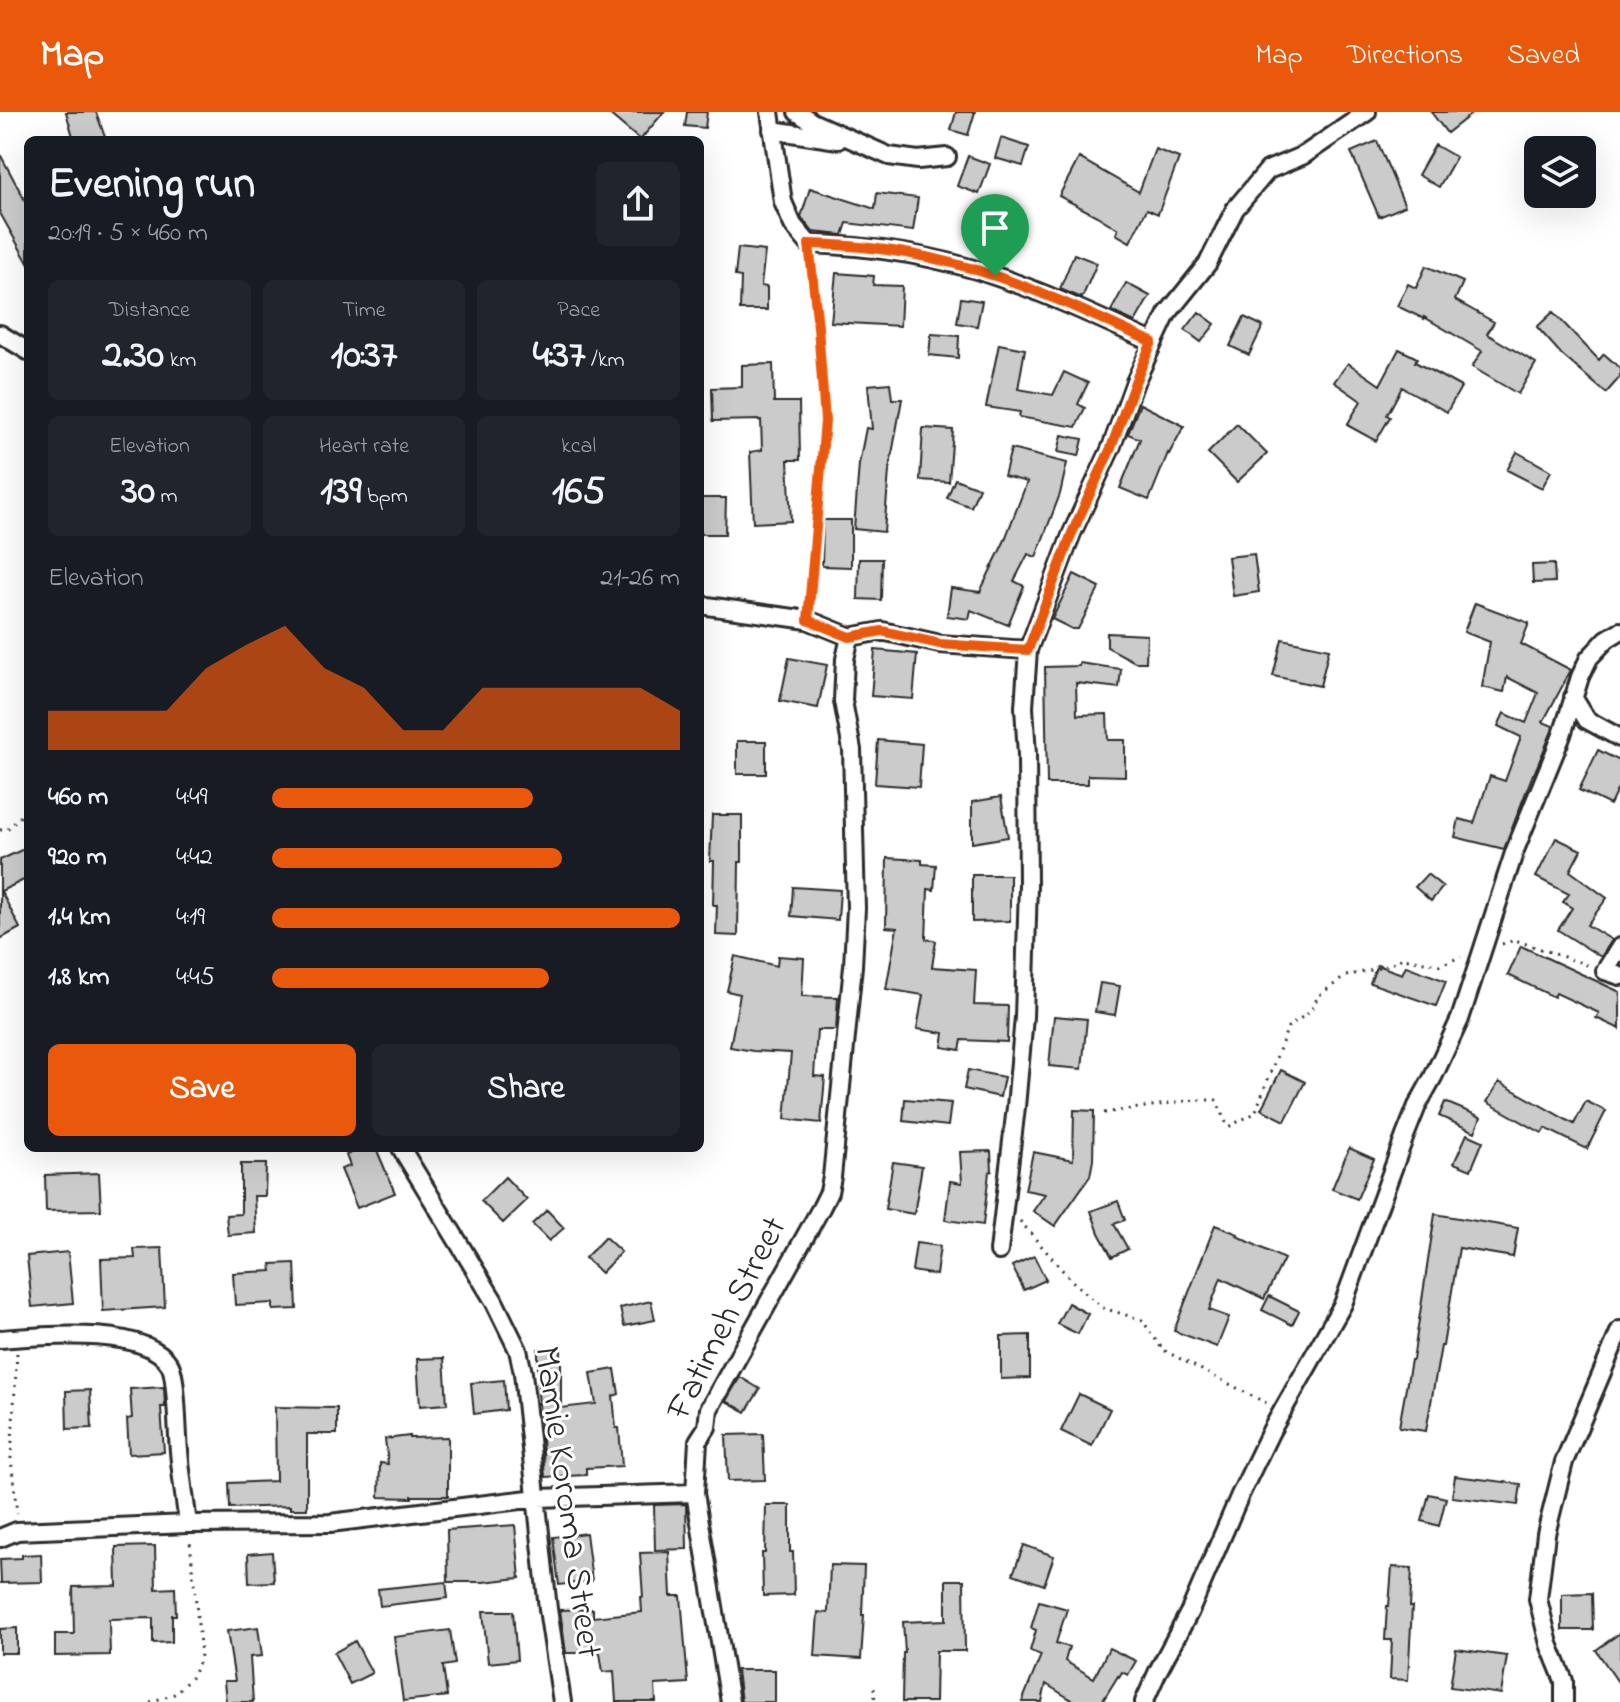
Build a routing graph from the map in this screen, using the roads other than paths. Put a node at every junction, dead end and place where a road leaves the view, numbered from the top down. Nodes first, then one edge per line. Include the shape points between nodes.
1 (770, 112) edge
2 (797, 112) edge
3 (1367, 112) edge
4 (772, 130) junction
5 (861, 144) junction
6 (947, 157) dead end
7 (0, 334) edge
8 (1152, 342) junction
9 (24, 349) edge
10 (704, 606) edge
11 (1620, 631) edge
12 (850, 637) junction
13 (1028, 650) junction
14 (1573, 697) junction
15 (1620, 738) edge
16 (1620, 947) edge
17 (1612, 974) edge
18 (403, 1152) edge
19 (999, 1251) dead end
20 (1620, 1330) edge
21 (0, 1339) edge
22 (695, 1493) junction
23 (537, 1498) junction
24 (188, 1524) junction
25 (0, 1538) edge
26 (562, 1702) edge
27 (730, 1702) edge
28 (1144, 1702) edge
29 (1564, 1702) edge

1 - 4 street
2 - 5 street
3 - 8 street via 1304,155 1268,170 1235,209 1208,263
4 - 5 street
4 - 8 street via 783,202 809,244 890,251 995,276
5 - 6 street via 889,156
7 - 9 street
8 - 13 street
10 - 12 street via 808,620
11 - 14 street via 1589,658
12 - 13 street via 882,631 940,644
12 - 22 street, Fatimeh Street via 843,701 852,750 856,908 832,1177 829,1192 709,1409 698,1441
13 - 19 street via 1024,1017
14 - 15 street via 1587,720
14 - 28 street via 1515,850 1460,1019 1405,1136 1343,1304 1282,1411
16 - 17 street
18 - 23 street, Mamie Koroma Street via 518,1350
20 - 29 street via 1564,1462 1546,1534 1538,1599 1564,1681
21 - 24 street via 126,1339 145,1345 170,1365
22 - 23 street
22 - 27 street, Fatimeh Street
23 - 24 street via 330,1523
23 - 26 street, Mamie Koroma Street
24 - 25 street via 17,1531

